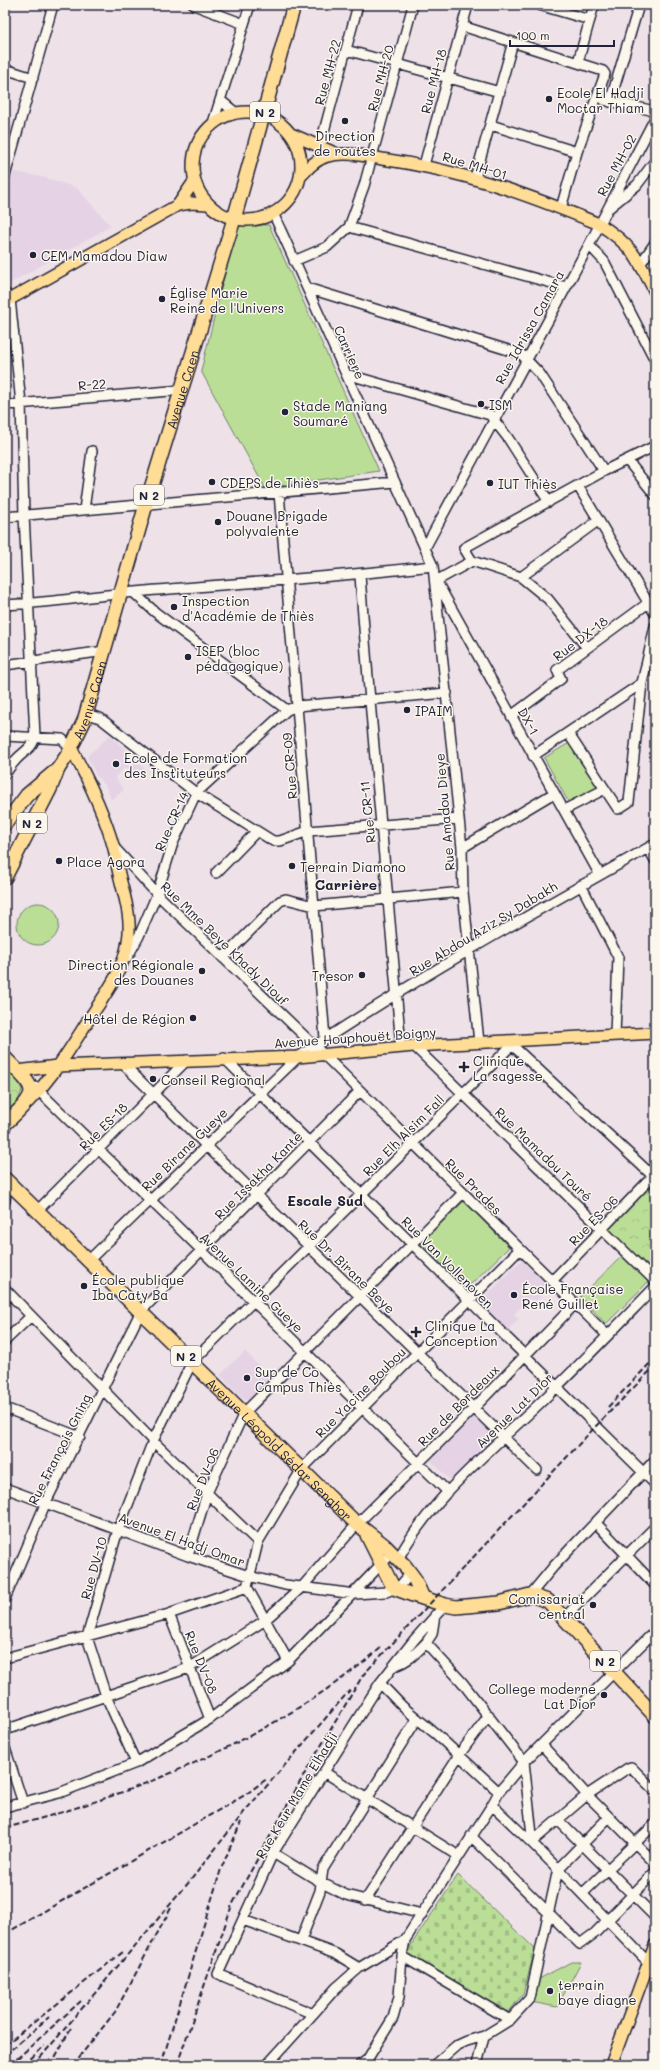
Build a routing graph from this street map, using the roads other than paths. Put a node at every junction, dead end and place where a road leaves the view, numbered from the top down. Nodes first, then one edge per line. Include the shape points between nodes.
1 (53, 5) edge
2 (194, 5) edge
3 (250, 5) edge
4 (294, 5) edge
5 (358, 5) edge
6 (413, 5) edge
7 (468, 5) edge
8 (539, 5) edge
9 (594, 5) edge
10 (639, 5) edge
11 (590, 20) junction
12 (244, 24) junction
13 (462, 26) junction
14 (513, 42) junction
15 (346, 50) junction
16 (578, 62) junction
17 (397, 63) junction
18 (5, 70) edge
19 (32, 78) junction
20 (447, 78) junction
21 (500, 92) junction
22 (597, 98) junction
23 (220, 100) junction
24 (610, 102) junction
25 (655, 110) edge
26 (236, 113) junction
27 (264, 115) junction
28 (655, 118) edge
29 (491, 125) junction
30 (212, 126) junction
31 (291, 134) junction
32 (320, 146) junction
33 (577, 152) junction
34 (337, 154) junction
35 (373, 157) junction
36 (424, 165) junction
37 (654, 166) edge
38 (5, 176) edge
39 (300, 178) junction
40 (475, 178) junction
41 (195, 180) junction
42 (208, 204) junction
43 (178, 205) junction
44 (561, 208) junction
45 (606, 211) junction
46 (273, 213) junction
47 (234, 219) junction
48 (599, 224) junction
49 (349, 227) junction
50 (655, 243) edge
51 (589, 245) junction
52 (294, 260) junction
53 (641, 263) junction
54 (652, 279) edge
55 (566, 287) junction
56 (307, 288) junction
57 (655, 292) edge
58 (7, 298) edge
59 (526, 359) junction
60 (655, 360) edge
61 (346, 374) junction
62 (182, 390) junction
63 (21, 403) junction
64 (5, 404) edge
65 (493, 420) junction
66 (655, 446) edge
67 (92, 451) dead end
68 (626, 460) junction
69 (604, 471) junction
70 (395, 482) junction
71 (578, 486) junction
72 (279, 493) junction
73 (655, 495) edge
74 (549, 502) junction
75 (146, 504) junction
76 (84, 510) junction
77 (24, 515) junction
78 (5, 517) edge
79 (599, 520) junction
80 (425, 548) junction
81 (472, 561) junction
82 (433, 566) junction
83 (360, 574) junction
84 (521, 576) junction
85 (286, 579) junction
86 (436, 581) junction
87 (127, 593) junction
88 (652, 600) edge
89 (29, 604) junction
90 (5, 605) edge
91 (655, 614) edge
92 (655, 626) edge
93 (587, 648) junction
94 (105, 651) junction
95 (31, 661) junction
96 (5, 665) edge
97 (642, 683) junction
98 (447, 693) junction
99 (368, 700) junction
100 (297, 706) junction
101 (287, 710) junction
102 (86, 714) junction
103 (511, 716) junction
104 (568, 732) junction
105 (5, 736) edge
106 (35, 736) junction
107 (71, 748) junction
108 (534, 756) junction
109 (58, 769) junction
110 (5, 774) edge
111 (605, 789) junction
112 (196, 793) junction
113 (554, 793) junction
114 (564, 810) junction
115 (458, 818) junction
116 (5, 824) edge
117 (382, 825) junction
118 (308, 831) junction
119 (256, 832) junction
120 (113, 846) junction
121 (651, 846) edge
122 (462, 848) junction
123 (655, 860) edge
124 (216, 873) dead end
125 (600, 875) junction
126 (5, 877) edge
127 (581, 885) junction
128 (464, 892) junction
129 (156, 894) junction
130 (389, 898) junction
131 (314, 906) junction
132 (469, 949) junction
133 (223, 958) junction
134 (121, 966) junction
135 (397, 994) junction
136 (655, 1033) edge
137 (615, 1035) junction
138 (325, 1038) junction
139 (479, 1042) junction
140 (512, 1042) junction
141 (313, 1046) junction
142 (414, 1046) junction
143 (401, 1047) junction
144 (323, 1054) junction
145 (298, 1057) junction
146 (5, 1058) edge
147 (224, 1058) junction
148 (187, 1060) junction
149 (122, 1063) junction
150 (57, 1066) junction
151 (18, 1071) junction
152 (28, 1081) junction
153 (39, 1091) junction
154 (360, 1091) junction
155 (153, 1094) junction
156 (260, 1094) junction
157 (463, 1094) junction
158 (28, 1102) junction
159 (5, 1124) edge
160 (309, 1142) junction
161 (413, 1143) junction
162 (206, 1146) junction
163 (98, 1149) junction
164 (654, 1177) edge
165 (6, 1180) edge
166 (463, 1193) junction
167 (361, 1194) junction
168 (256, 1195) junction
169 (150, 1200) junction
170 (5, 1201) edge
171 (38, 1210) junction
172 (602, 1229) junction
173 (412, 1244) junction
174 (309, 1246) junction
175 (520, 1249) junction
176 (201, 1250) junction
177 (89, 1260) junction
178 (552, 1281) junction
179 (655, 1281) edge
180 (655, 1287) edge
181 (5, 1289) edge
182 (360, 1297) junction
183 (469, 1300) junction
184 (253, 1301) junction
185 (575, 1304) junction
186 (141, 1311) junction
187 (31, 1316) junction
188 (607, 1335) junction
189 (5, 1341) edge
190 (305, 1352) junction
191 (417, 1352) junction
192 (524, 1356) junction
193 (192, 1362) junction
194 (556, 1387) junction
195 (103, 1390) junction
196 (5, 1408) edge
197 (362, 1408) junction
198 (474, 1408) junction
199 (244, 1413) junction
200 (80, 1437) junction
201 (504, 1437) junction
202 (153, 1441) junction
203 (655, 1460) edge
204 (418, 1463) junction
205 (302, 1469) junction
206 (537, 1470) dead end
207 (643, 1472) junction
208 (655, 1484) edge
209 (5, 1488) edge
210 (448, 1492) junction
211 (207, 1493) junction
212 (46, 1502) junction
213 (595, 1522) junction
214 (655, 1527) edge
215 (361, 1528) junction
216 (118, 1530) junction
217 (258, 1542) junction
218 (627, 1555) junction
219 (188, 1556) junction
220 (395, 1556) junction
221 (382, 1563) junction
222 (411, 1574) junction
223 (249, 1576) junction
224 (542, 1583) junction
225 (655, 1585) edge
226 (247, 1587) junction
227 (302, 1587) junction
228 (396, 1589) junction
229 (355, 1594) junction
230 (527, 1596) junction
231 (423, 1598) junction
232 (5, 1599) edge
233 (445, 1605) junction
234 (551, 1605) junction
235 (169, 1614) junction
236 (435, 1615) junction
237 (563, 1619) junction
238 (264, 1621) junction
239 (655, 1631) edge
240 (87, 1637) junction
241 (426, 1643) junction
242 (5, 1658) edge
243 (288, 1661) junction
244 (394, 1666) junction
245 (189, 1668) junction
246 (615, 1672) junction
247 (380, 1683) junction
248 (106, 1696) junction
249 (489, 1715) junction
250 (655, 1716) edge
251 (210, 1718) junction
252 (417, 1719) junction
253 (5, 1730) edge
254 (542, 1745) junction
255 (5, 1748) edge
256 (459, 1755) junction
257 (524, 1762) junction
258 (136, 1763) junction
259 (324, 1772) junction
260 (655, 1791) edge
261 (499, 1792) junction
262 (587, 1795) junction
263 (366, 1798) junction
264 (23, 1803) junction
265 (492, 1805) junction
266 (5, 1807) edge
267 (609, 1817) junction
268 (558, 1820) junction
269 (655, 1824) edge
270 (412, 1827) junction
271 (471, 1836) junction
272 (533, 1843) junction
273 (636, 1843) junction
274 (582, 1844) junction
275 (273, 1854) junction
276 (458, 1856) junction
277 (655, 1863) edge
278 (558, 1869) junction
279 (608, 1870) junction
280 (655, 1872) edge
281 (322, 1883) junction
282 (582, 1894) junction
283 (633, 1895) junction
284 (365, 1901) junction
285 (422, 1914) junction
286 (548, 1914) junction
287 (655, 1917) edge
288 (243, 1920) junction
289 (608, 1920) junction
290 (301, 1940) junction
291 (406, 1940) junction
292 (655, 1945) edge
293 (402, 1956) junction
294 (648, 1962) junction
295 (359, 1968) junction
296 (313, 2014) junction
297 (510, 2020) junction
298 (484, 2036) junction
299 (267, 2065) edge
300 (360, 2065) edge
301 (434, 2065) edge
302 (477, 2065) edge
303 (611, 2065) edge

1 - 19 street
2 - 12 street
3 - 12 street
4 - 27 highway, Avenue Caen / N 2
5 - 15 street, Rue MH-22
6 - 17 street, Rue MH-20
7 - 13 street, Rue MH-18
8 - 11 street
9 - 11 street
10 - 24 street
11 - 16 street
12 - 23 street
13 - 14 street
13 - 20 street, Rue MH-18
14 - 16 street
14 - 21 street
15 - 17 street
15 - 32 street, Rue MH-22
16 - 22 street via 605,74
17 - 20 street
17 - 35 street, Rue MH-20
18 - 19 street
19 - 38 street
20 - 21 street
20 - 36 street, Rue MH-18
21 - 29 street
22 - 24 street
22 - 33 street
23 - 26 street
23 - 30 street
24 - 25 street
26 - 27 main road
26 - 30 main road
27 - 31 main road via 279,122
27 - 47 highway, Avenue Caen / N 2
28 - 45 street, Rue MH-02
29 - 33 street
29 - 40 street
30 - 41 main road via 198,145 194,162
31 - 32 main road, Rue MH-01
31 - 39 main road via 301,159
32 - 34 main road, Rue MH-01
33 - 44 street
34 - 35 main road, Rue MH-01
34 - 39 main road, Rue MH-01 via 314,162
35 - 36 main road, Rue MH-01
35 - 49 street, Rue MH-20
36 - 40 main road, Rue MH-01
37 - 45 street via 637,185
39 - 46 main road via 290,198
40 - 44 main road, Rue MH-01
41 - 42 main road
41 - 43 main road
42 - 43 main road via 191,202
42 - 47 main road
43 - 58 main road
44 - 48 main road, Rue MH-01
45 - 48 street, Rue MH-02
46 - 47 main road via 254,220
46 - 52 street, Carriere
47 - 62 highway, Avenue Caen / N 2
48 - 51 street, Rue Idrissa Camara
48 - 53 main road, Rue MH-01 via 617,235
49 - 52 street via 327,248
49 - 55 street
50 - 53 street
51 - 55 street, Rue Idrissa Camara
51 - 60 street via 604,261
52 - 56 street, Carriere
53 - 54 main road, Rue MH-01
54 - 57 main road, Rue MH-01
55 - 59 street, Rue Idrissa Camara
56 - 59 street via 521,354
56 - 61 street, Carriere
58 - 63 street
59 - 65 street, Rue Idrissa Camara
59 - 69 street via 540,374
61 - 65 street via 490,415
61 - 70 street, Carriere
62 - 63 street, R-22
62 - 75 highway, Avenue Caen / N 2
63 - 64 street, R-22
63 - 77 street
65 - 74 street via 508,438
65 - 80 street, Rue Idrissa Camara
66 - 68 street
67 - 76 street
68 - 69 street
68 - 73 street
69 - 71 street
70 - 72 street
70 - 80 street, Carriere
71 - 74 street
71 - 79 street
72 - 75 street
72 - 85 street, Rue CR-09
74 - 81 street via 464,548
75 - 76 street
75 - 87 highway, Avenue Caen / N 2
76 - 77 street
77 - 78 street
77 - 89 street
79 - 84 street
79 - 88 street
80 - 82 street, Carriere
81 - 84 street
81 - 86 street
82 - 83 street
82 - 86 street, Carriere
83 - 85 street
83 - 99 street, Rue CR-11
84 - 93 street via 559,612
85 - 87 street
85 - 100 street, Rue CR-09
86 - 98 street, Rue Amadou Dieye
86 - 103 street, DX-1
87 - 89 street
87 - 94 highway, Avenue Caen / N 2
87 - 101 street
88 - 91 street
88 - 93 street, Rue DX-18
89 - 90 street
89 - 95 street
92 - 97 street
93 - 103 street, Rue DX-18 via 556,670 561,679
94 - 95 street
94 - 102 highway, Avenue Caen / N 2
95 - 96 street
95 - 106 street
97 - 104 street
97 - 111 street via 629,802 618,808
98 - 99 street, Rue CR-14
98 - 115 street, Rue Amadou Dieye
99 - 100 street, Rue CR-14
99 - 117 street, Rue CR-11
100 - 101 street, Rue CR-14
100 - 118 street, Rue CR-09
101 - 112 street, Rue CR-14
102 - 107 highway, Avenue Caen / N 2
102 - 112 street via 100,718
103 - 108 street, DX-1
104 - 108 street
104 - 111 street
105 - 106 street
106 - 107 street via 62,739
106 - 110 street via 30,748 15,760
107 - 109 highway, Avenue Caen / N 2
107 - 120 main road via 90,784
108 - 113 street, DX-1
109 - 116 highway, Avenue Caen / N 2 via 27,795
109 - 126 highway, Avenue Caen / N 2
111 - 114 street
112 - 119 street
112 - 129 street, Rue CR-14 via 173,843
113 - 114 street, DX-1
113 - 122 street
114 - 125 street, DX-1
115 - 117 street
115 - 122 street, Rue Amadou Dieye
117 - 118 street
117 - 130 street, Rue CR-11
118 - 119 street via 280,841 273,841
118 - 131 street, Rue CR-09
119 - 124 street
120 - 129 street, Rue Mme Beye Khady Diouf
120 - 134 main road via 129,925 128,941
121 - 123 street
121 - 125 street, Rue Abdou Aziz Sy Dabakh
122 - 128 street, Rue Amadou Dieye
125 - 127 street, Rue Abdou Aziz Sy Dabakh
127 - 132 street, Rue Abdou Aziz Sy Dabakh
127 - 137 street via 618,957
128 - 130 street
128 - 132 street, Rue Amadou Dieye
129 - 133 street, Rue Mme Beye Khady Diouf
129 - 134 street, Rue CR-14 via 139,936
130 - 131 street
130 - 135 street, Rue CR-11
131 - 133 street via 286,899 280,901
131 - 138 street, Rue CR-09
132 - 135 street, Rue Abdou Aziz Sy Dabakh
132 - 139 street, Rue Amadou Dieye
133 - 141 street, Rue Mme Beye Khady Diouf
134 - 150 main road via 105,995
135 - 138 street, Rue Abdou Aziz Sy Dabakh
135 - 143 street, Rue CR-11
136 - 137 main road, Avenue Houphouët Boigny
137 - 140 main road, Avenue Houphouët Boigny
138 - 141 street, Rue Abdou Aziz Sy Dabakh
139 - 140 main road, Avenue Houphouët Boigny
139 - 142 main road, Avenue Houphouët Boigny
140 - 157 street, Rue Elh Alsim Fall
140 - 164 street
141 - 144 street, Rue Mme Beye Khady Diouf
141 - 145 street, Rue Birane Gueye
142 - 143 main road, Avenue Houphouët Boigny
142 - 157 street, Rue Mamadou Touré
143 - 144 main road, Avenue Houphouët Boigny
144 - 145 main road, Avenue Houphouët Boigny
144 - 154 street, Rue Prades
145 - 147 main road, Avenue Houphouët Boigny
145 - 156 street, Rue Birane Gueye
146 - 151 highway
147 - 148 main road, Avenue Houphouët Boigny
147 - 156 street, Rue Van Vollenoven
148 - 149 main road, Avenue Houphouët Boigny
148 - 155 street, Rue ES-18
149 - 150 main road, Avenue Houphouët Boigny
149 - 155 street, Rue Dr. Birane Beye
150 - 151 main road, Avenue Houphouët Boigny
150 - 153 main road
151 - 152 highway
152 - 153 street, Avenue Lamine Gueye
152 - 158 highway via 32,1092
153 - 158 main road
153 - 163 street, Avenue Lamine Gueye
154 - 160 street, Rue Issakha Kante
154 - 161 street, Rue Prades
155 - 162 street, Rue Dr. Birane Beye
155 - 163 street, Rue ES-18
156 - 160 street, Rue Van Vollenoven
156 - 162 street, Rue Birane Gueye
157 - 161 street, Rue Elh Alsim Fall
157 - 172 street, Rue Mamadou Touré
158 - 159 highway
160 - 167 street, Rue Van Vollenoven
160 - 168 street, Rue Issakha Kante
161 - 166 street, Rue Prades
161 - 167 street, Rue Elh Alsim Fall
162 - 168 street, Rue Dr. Birane Beye
162 - 169 street, Rue Birane Gueye
163 - 169 street, Avenue Lamine Gueye
163 - 171 street, Rue ES-18
164 - 172 street, Rue ES-06
165 - 170 street
165 - 171 highway, Avenue Léopold Sédar Senghor / N 2
166 - 173 street
166 - 175 street, Rue Prades
167 - 173 street, Rue Van Vollenoven
167 - 174 street, Rue Elh Alsim Fall
168 - 174 street, Rue Dr. Birane Beye
168 - 176 street, Rue Issakha Kante
169 - 176 street, Avenue Lamine Gueye
169 - 177 street, Rue Birane Gueye
171 - 177 highway, Avenue Léopold Sédar Senghor / N 2
172 - 178 street, Rue ES-06
172 - 179 street, Rue Mamadou Touré
173 - 182 street
173 - 183 street, Rue Van Vollenoven
174 - 182 street, Rue Dr. Birane Beye
174 - 184 street, Rue Elh Alsim Fall
175 - 178 street, Rue Prades
175 - 183 street, Rue Yacine Boubou
176 - 184 street, Avenue Lamine Gueye
176 - 186 street, Rue Issakha Kante
177 - 186 highway, Avenue Léopold Sédar Senghor / N 2
178 - 185 street, Rue Prades
180 - 188 street, Avenue Lat Dior
181 - 187 street
182 - 190 street
182 - 191 street, Rue Dr. Birane Beye
183 - 191 street, Rue Yacine Boubou
183 - 192 street, Rue Van Vollenoven
184 - 190 street, Avenue Lamine Gueye
184 - 193 street, Rue Elh Alsim Fall
185 - 188 street, Rue Prades
185 - 192 street, Rue de Bordeaux
186 - 193 highway, Avenue Léopold Sédar Senghor / N 2
186 - 195 street, Rue François Gning
187 - 189 street
187 - 195 street
188 - 194 street, Avenue Lat Dior
190 - 197 street, Avenue Lamine Gueye
190 - 199 street
191 - 197 street, Rue Yacine Boubou
191 - 198 street, Rue Dr. Birane Beye
192 - 194 street, Rue Van Vollenoven
192 - 198 street, Rue de Bordeaux
193 - 199 highway, Avenue Léopold Sédar Senghor / N 2
193 - 202 street, Rue DV-10
194 - 201 street, Avenue Lat Dior
194 - 207 street, Rue Van Vollenoven
195 - 200 street, Rue François Gning
195 - 202 street
196 - 200 street
197 - 204 street, Avenue Lamine Gueye
197 - 205 street, Rue Yacine Boubou
198 - 201 street, Rue Dr. Birane Beye
198 - 204 street, Rue de Bordeaux
199 - 205 highway, Avenue Léopold Sédar Senghor / N 2
199 - 211 street, Rue DV-06
200 - 212 street, Rue François Gning
201 - 206 street, Rue Dr. Birane Beye
201 - 210 street, Avenue Lat Dior
202 - 211 street
202 - 216 street, Rue DV-10
203 - 207 street
204 - 210 street, Avenue Lamine Gueye
204 - 215 street, Rue de Bordeaux
205 - 215 highway, Avenue Léopold Sédar Senghor / N 2
205 - 217 street, Rue Yacine Boubou
207 - 208 street, Rue Van Vollenoven
207 - 213 street
209 - 212 street, Avenue El Hadj Omar
210 - 220 street, Avenue Lat Dior
211 - 217 street
211 - 219 street, Rue DV-06
212 - 216 street, Avenue El Hadj Omar
212 - 232 street, Rue François Gning
213 - 218 street
213 - 224 street via 554,1566
214 - 218 street
215 - 220 highway, N 2
215 - 221 highway, N 2
215 - 227 street, Rue de Bordeaux
216 - 219 street, Avenue El Hadj Omar
216 - 240 street, Rue DV-10
217 - 223 street, Rue Yacine Boubou
218 - 225 street
218 - 237 street
219 - 223 street, Avenue El Hadj Omar
220 - 221 street, Avenue Lat Dior
220 - 222 highway, N 2
221 - 228 highway, N 2
221 - 229 street, Avenue Lat Dior
222 - 228 street
222 - 231 highway, N 2
223 - 226 street, Rue Yacine Boubou
223 - 227 street, Avenue El Hadj Omar
224 - 230 street
224 - 234 street
226 - 235 street
226 - 238 street
227 - 229 street, Avenue El Hadj Omar
227 - 238 street, Rue de Bordeaux
228 - 229 street, Avenue El Hadj Omar
228 - 231 highway
229 - 243 street, Avenue Lat Dior
230 - 233 highway via 468,1606
230 - 234 highway via 545,1607
231 - 233 highway
233 - 236 street, Rue Keur Mame Elhadji
234 - 237 highway, N 2
235 - 240 street
235 - 245 street, Rue DV-08
236 - 241 street via 432,1634
236 - 244 street, Rue Keur Mame Elhadji
237 - 246 highway, N 2
238 - 243 street
238 - 245 street, Rue de Bordeaux
239 - 246 street
240 - 242 street
240 - 248 street
241 - 244 street via 405,1663
241 - 249 street
243 - 251 street, Avenue Lat Dior
244 - 247 street, Rue Keur Mame Elhadji
245 - 248 street, Rue de Bordeaux
245 - 251 street, Rue DV-08
246 - 250 highway, N 2
246 - 254 street
247 - 252 street
247 - 259 street, Rue Keur Mame Elhadji
248 - 253 street, Rue de Bordeaux
248 - 258 street
249 - 256 street
249 - 257 street
251 - 258 street, Avenue Lat Dior
252 - 256 street
252 - 263 street
254 - 257 street
254 - 262 street
255 - 264 street
256 - 261 street
256 - 270 street
257 - 261 street
257 - 272 street
258 - 264 street, Avenue Lat Dior via 59,1793
259 - 263 street
259 - 275 street, Rue Keur Mame Elhadji
260 - 262 street via 631,1767
261 - 265 street
262 - 267 street
262 - 268 street
263 - 270 street
263 - 281 street via 323,1869
264 - 266 street, Avenue Lat Dior
265 - 271 street
265 - 272 street
267 - 273 street
267 - 274 street
268 - 272 street
268 - 274 street
269 - 273 street
270 - 276 street
270 - 284 street
271 - 276 street
271 - 286 street
272 - 278 street
273 - 277 street
273 - 279 street
274 - 278 street
274 - 279 street
275 - 281 street
275 - 288 street, Rue Keur Mame Elhadji
276 - 285 street
278 - 282 street
278 - 286 street
279 - 282 street
279 - 283 street
280 - 283 street
281 - 284 street
281 - 290 street
282 - 289 street
283 - 287 street
283 - 289 street
284 - 285 street
285 - 291 street
286 - 289 street via 580,1944
286 - 297 street via 530,1998
288 - 290 street
288 - 296 street, Rue Keur Mame Elhadji via 218,1974
289 - 294 street
290 - 295 street via 345,1958
291 - 293 street
291 - 295 street
292 - 294 main road
293 - 297 street
293 - 300 street via 399,1997 393,2018 367,2060
294 - 303 main road
295 - 296 street via 336,1988
296 - 299 street
297 - 298 street
298 - 301 street via 456,2046
298 - 302 street

